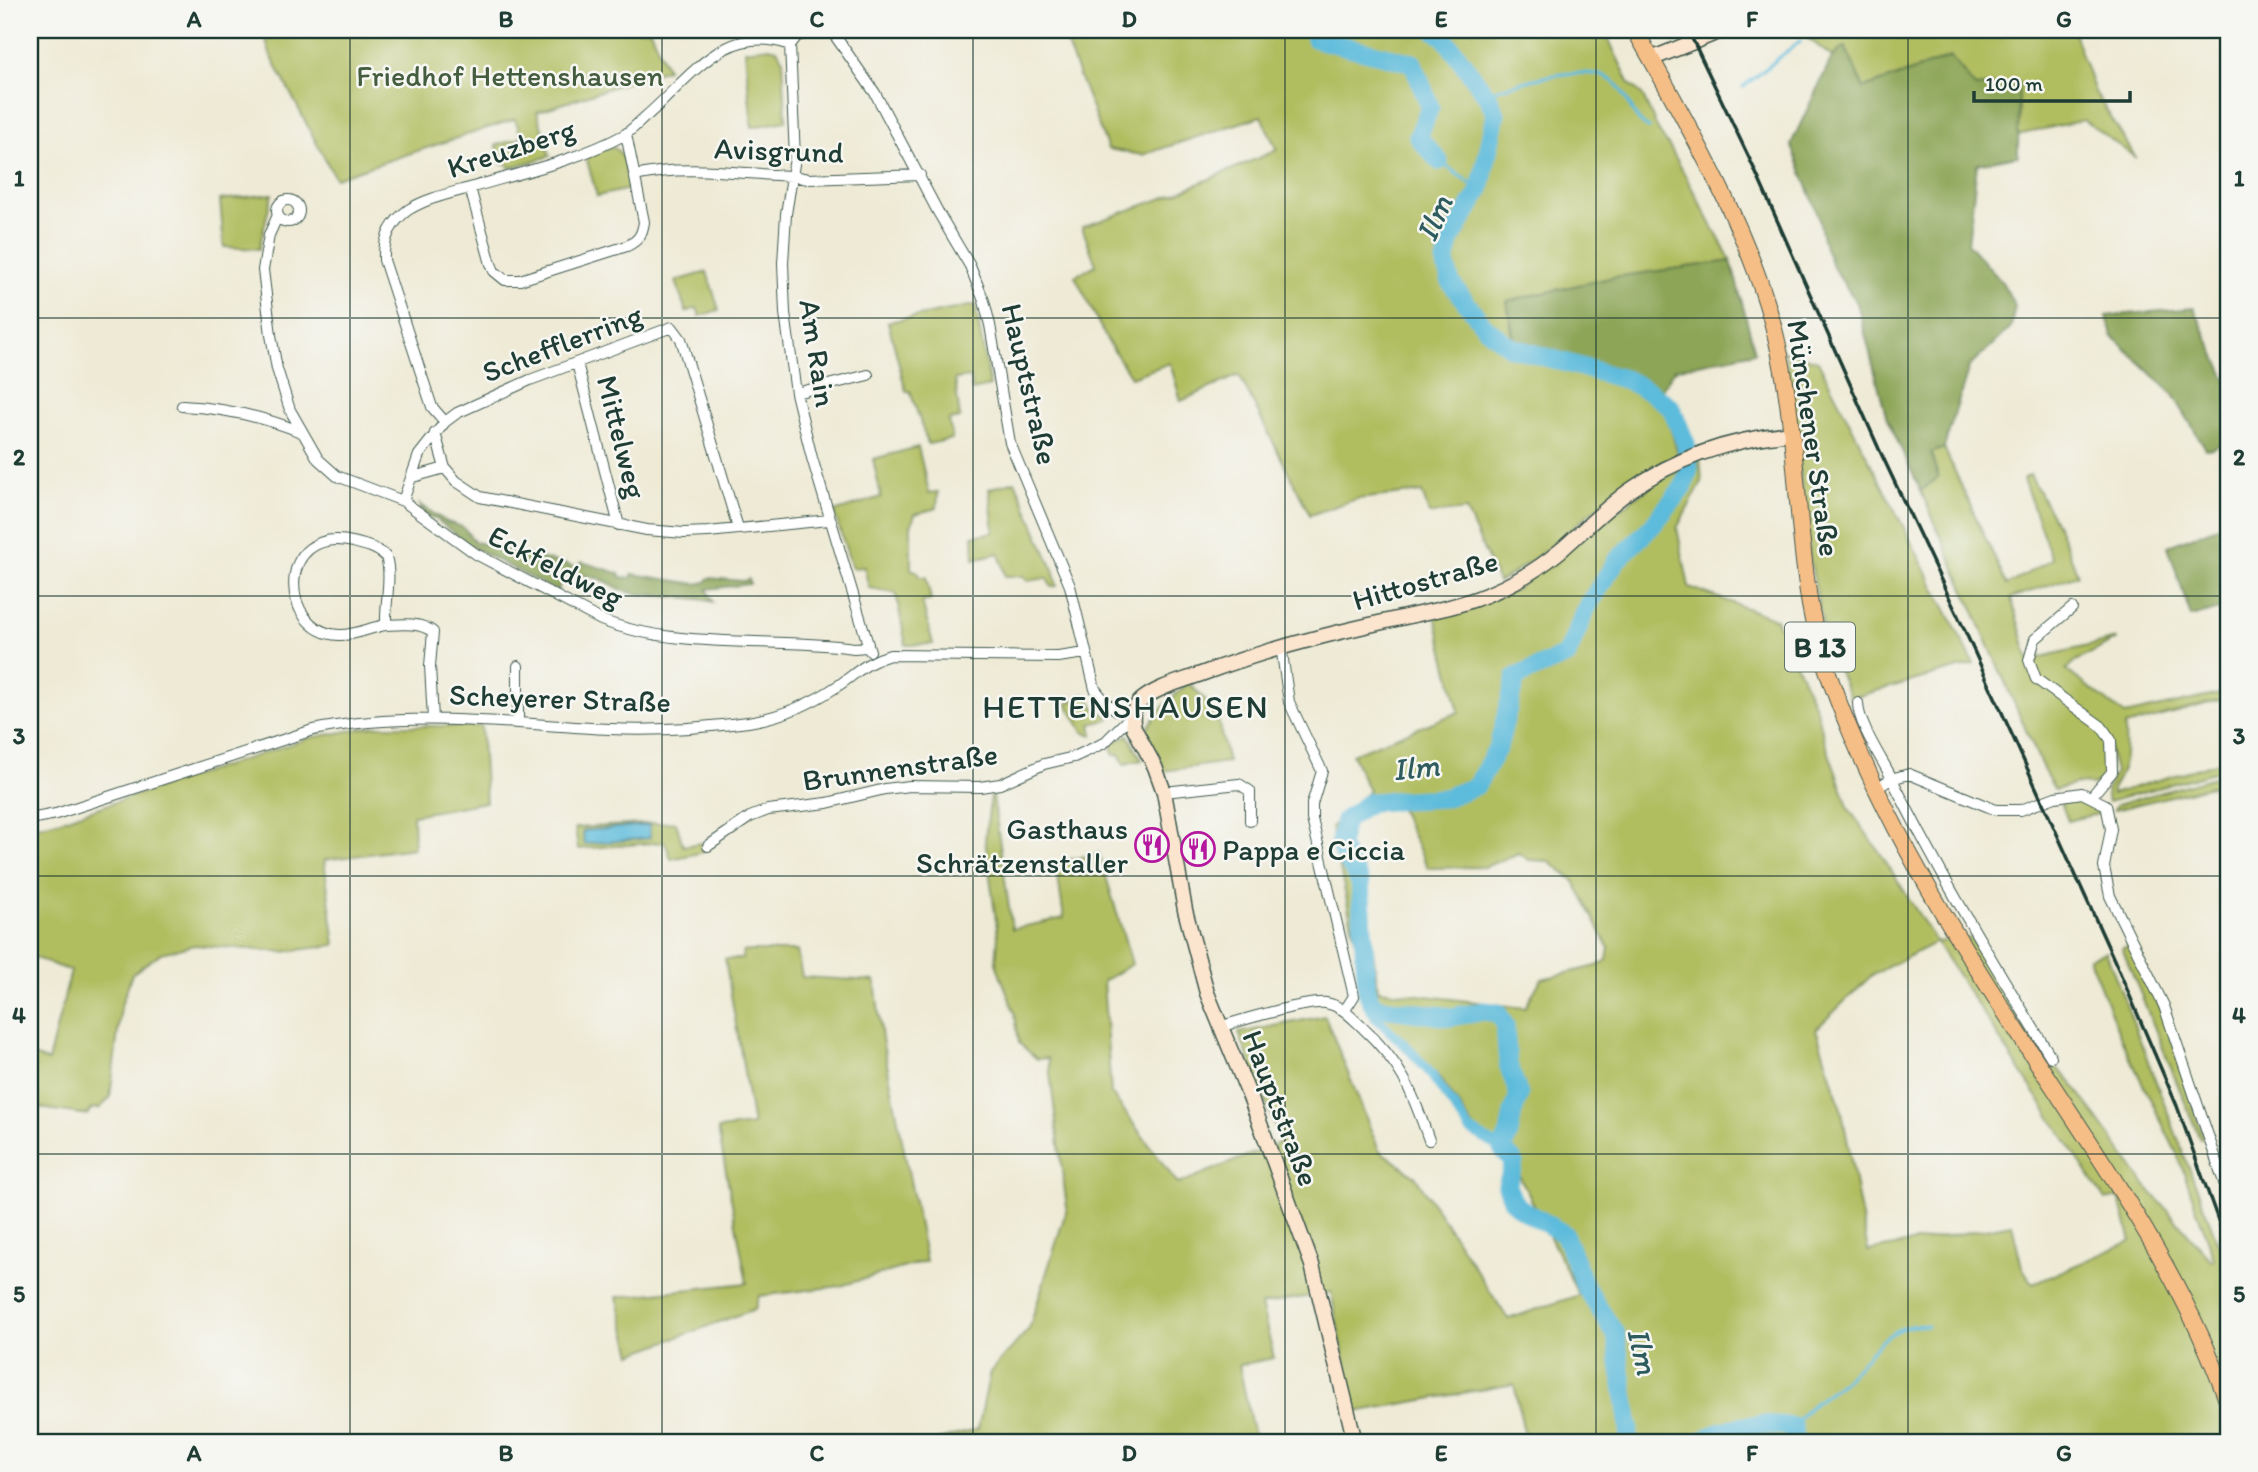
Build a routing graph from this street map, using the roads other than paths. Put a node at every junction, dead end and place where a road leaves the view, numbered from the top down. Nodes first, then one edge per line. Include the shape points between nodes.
1 (820, 30) edge
2 (831, 30) edge
3 (1635, 30) edge
4 (1723, 30) edge
5 (790, 45) junction
6 (1651, 59) junction
7 (626, 134) junction
8 (920, 175) junction
9 (635, 176) junction
10 (793, 176) junction
11 (470, 188) junction
12 (278, 215) dead end
13 (577, 363) junction
14 (868, 375) dead end
15 (796, 393) junction
16 (182, 406) dead end
17 (444, 422) junction
18 (301, 432) junction
19 (435, 433) junction
20 (1792, 433) junction
21 (445, 468) junction
22 (413, 477) junction
23 (403, 501) junction
24 (830, 520) junction
25 (619, 524) junction
26 (738, 528) junction
27 (2072, 608) dead end
28 (386, 625) junction
29 (1282, 646) junction
30 (867, 647) junction
31 (1086, 653) junction
32 (874, 659) junction
33 (518, 666) dead end
34 (1858, 702) dead end
35 (1133, 714) junction
36 (433, 719) junction
37 (517, 722) junction
38 (1891, 779) junction
39 (1877, 788) junction
40 (1164, 792) junction
41 (2091, 797) junction
42 (30, 818) edge
43 (1250, 821) dead end
44 (708, 846) dead end
45 (1345, 1010) junction
46 (1220, 1027) junction
47 (2051, 1057) dead end
48 (1429, 1140) dead end
49 (2228, 1194) edge
50 (2228, 1404) edge
51 (1355, 1442) edge

1 - 5 street via 797,36
2 - 8 street, Hauptstraße via 875,93
3 - 6 main road, Münchener Straße / B 13
4 - 6 street
5 - 7 street, Kreuzberg via 768,39 723,48
5 - 10 street, Am Rain
6 - 20 main road, Münchener Straße / B 13 via 1744,242 1780,354
7 - 9 street
7 - 11 street, Kreuzberg
8 - 10 street, Avisgrund
8 - 31 street, Hauptstraße via 966,257 984,301 1010,443 1070,586
9 - 10 street, Avisgrund via 676,171
9 - 11 street via 644,222 637,241 513,282 500,277 491,264
10 - 15 street, Am Rain via 786,214 783,288
11 - 17 street, Kreuzberg via 409,209 387,233 383,246 387,275 428,396
12 - 18 street, Eckfeldweg via 269,234 263,270 277,369
13 - 17 street, Schefflerring via 494,394
13 - 25 street, Mittelweg
13 - 26 street, Schefflerring via 672,327 681,339
14 - 15 street
15 - 24 street, Am Rain
16 - 18 street via 239,412
17 - 19 street, Schefflerring
18 - 23 street, Eckfeldweg via 331,472
19 - 21 street
19 - 22 street, Schefflerring via 419,455
20 - 29 street, Hittostraße via 1732,442 1671,466 1628,492 1559,552 1502,590 1442,609
20 - 39 main road, Münchener Straße / B 13 via 1804,565 1817,636 1839,704
21 - 22 street
21 - 25 street via 480,497
22 - 23 street, Schefflerring
23 - 30 street, Eckfeldweg via 476,554 619,627 683,637
24 - 26 street
24 - 30 street, Am Rain
25 - 26 street via 684,533
27 - 41 street via 2035,639 2029,660 2036,679 2101,726 2111,740 2112,772
28 - 28 street via 389,571 382,552 333,538 305,554 296,569 294,595 313,624 340,635
28 - 36 street via 432,631
29 - 35 street, Hittostraße via 1153,692
29 - 45 street via 1289,702 1322,771 1312,819 1353,994
30 - 32 street, Am Rain
31 - 32 street, Scheyerer Straße via 1058,657 906,654
31 - 35 street, Hauptstraße via 1099,697 1117,710
32 - 37 street, Scheyerer Straße via 807,705 750,721 646,729
33 - 37 street
34 - 38 street
35 - 40 street, Hauptstraße via 1134,728
35 - 44 street, Brunnenstraße via 1104,743 1000,784 910,786 768,810
36 - 37 street, Scheyerer Straße
36 - 42 street, Scheyerer Straße via 380,720 313,730 56,814
38 - 39 street
38 - 41 street via 1909,774 1984,806 2008,811 2069,794
38 - 47 street via 1976,935
39 - 50 main road, B 13 via 1963,948 2142,1224 2194,1319
40 - 43 street via 1239,784 1250,791
40 - 46 street, Hauptstraße via 1185,910
41 - 49 street via 2107,807 2111,829 2104,867 2110,896 2164,1006
45 - 46 street via 1315,1003
45 - 48 street via 1380,1043 1402,1073
46 - 51 street, Hauptstraße via 1312,1265

